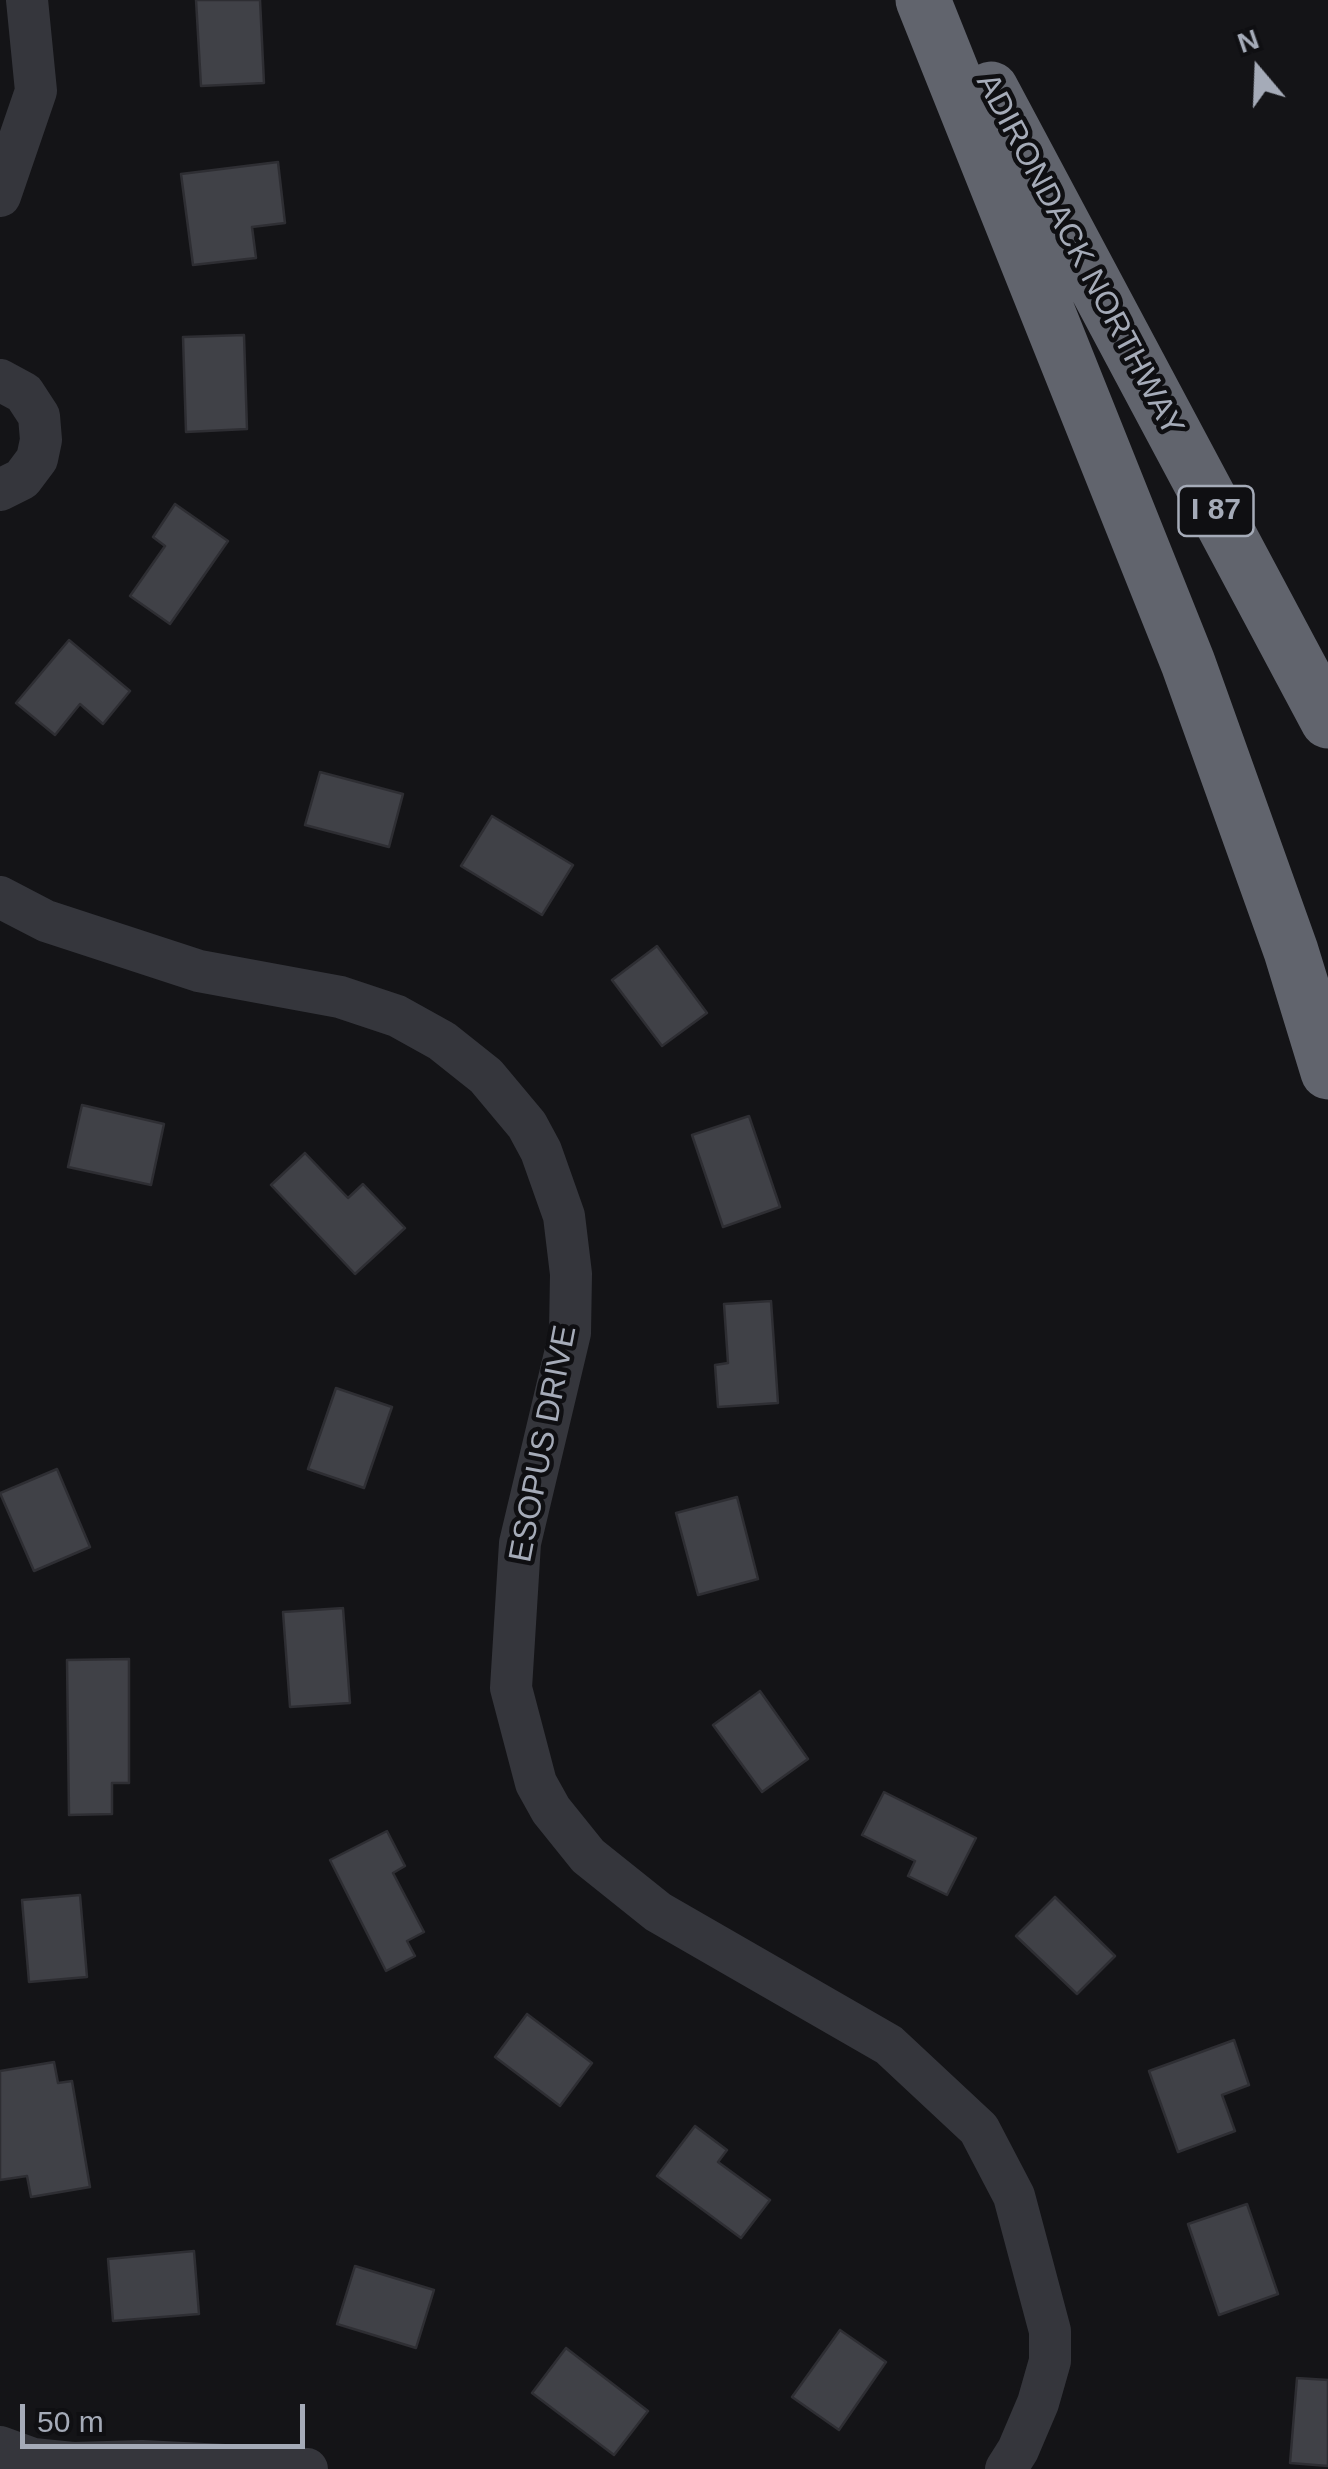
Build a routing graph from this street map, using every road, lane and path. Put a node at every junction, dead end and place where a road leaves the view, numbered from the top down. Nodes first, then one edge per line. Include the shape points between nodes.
1 (27, 0) edge
2 (922, 0) edge
3 (944, 0) edge
4 (0, 196) edge
5 (0, 380) edge
6 (0, 490) edge
7 (1328, 722) edge
8 (0, 897) edge
9 (1328, 1072) edge
10 (0, 2447) edge
11 (308, 2469) edge
12 (1006, 2469) edge

1 - 4 street via 36,91
2 - 9 highway via 1188,663
3 - 7 highway, ADIRONDACK NORTHWAY / I 87
5 - 6 street via 24,393 39,416 41,440 22,479
8 - 12 street, ESOPUS DRIVE via 46,921 199,971 340,997 397,1016 486,1076 528,1125 564,1216 571,1274 570,1333 520,1543 511,1688 536,1783 588,1856 658,1912 890,2045 978,2129 1014,2196 1050,2331 1038,2404
10 - 11 street via 74,2463

